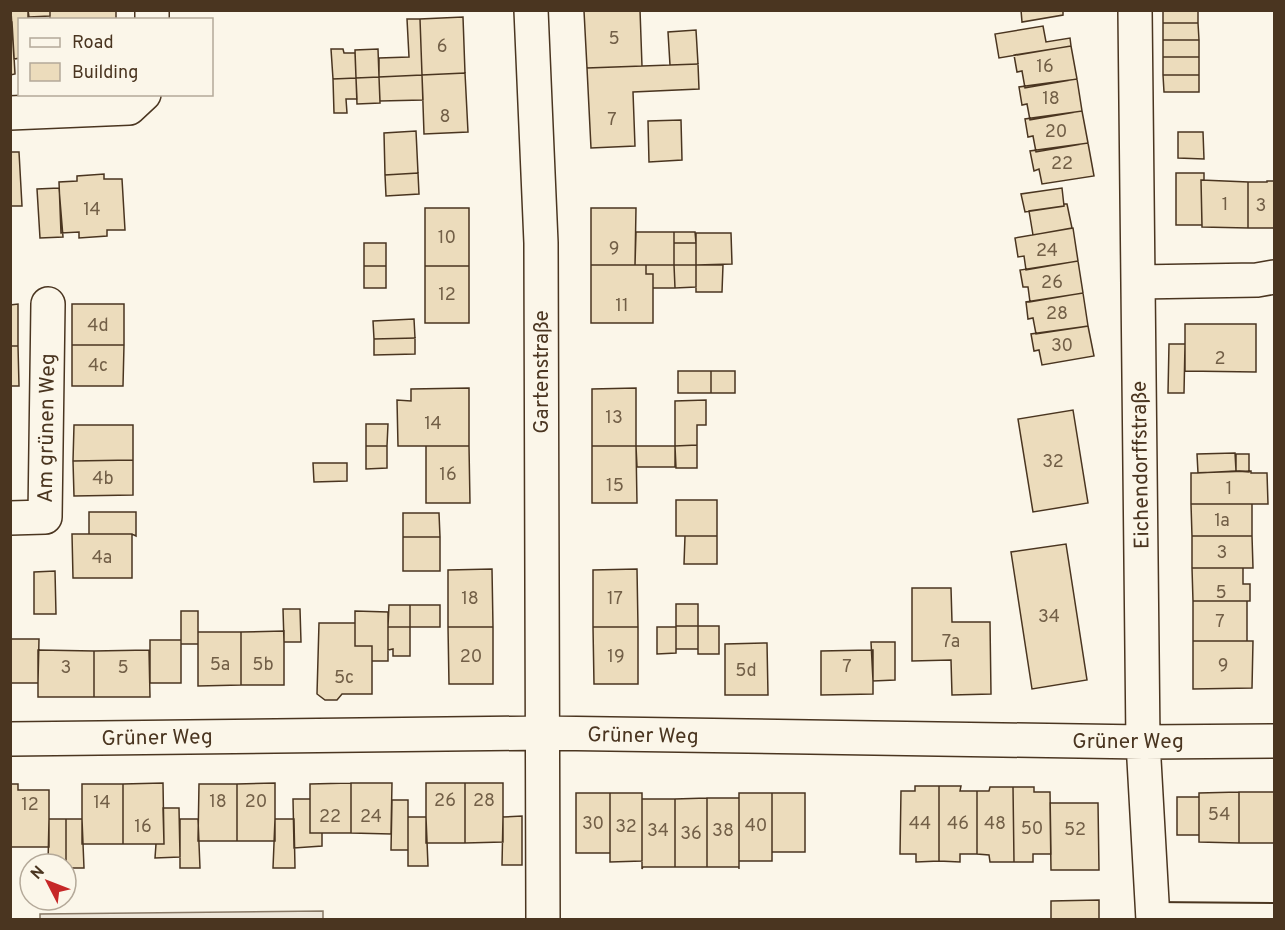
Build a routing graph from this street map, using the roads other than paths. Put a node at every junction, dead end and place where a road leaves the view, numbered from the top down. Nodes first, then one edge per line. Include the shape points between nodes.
1 (531, 10) edge
2 (1135, 10) edge
3 (142, 96) edge
4 (10, 113) edge
5 (1275, 277) edge
6 (1138, 282) junction
7 (48, 304) dead end
8 (10, 518) edge
9 (542, 733) junction
10 (10, 739) edge
11 (1275, 741) edge
12 (1143, 742) junction
13 (1275, 912) edge
14 (1153, 915) edge
15 (543, 920) edge

1 - 9 street, Gartenstraße via 541,243
2 - 6 street, Eichendorffstraße
3 - 4 street via 129,108
5 - 6 street
6 - 12 street, Eichendorffstraße
7 - 8 street, Am grünen Weg via 45,518
9 - 10 street, Grüner Weg
9 - 12 street, Grüner Weg
9 - 15 street, Gartenstraße
11 - 12 street, Grüner Weg
12 - 14 street, Eichendorffstraße
13 - 14 lane

